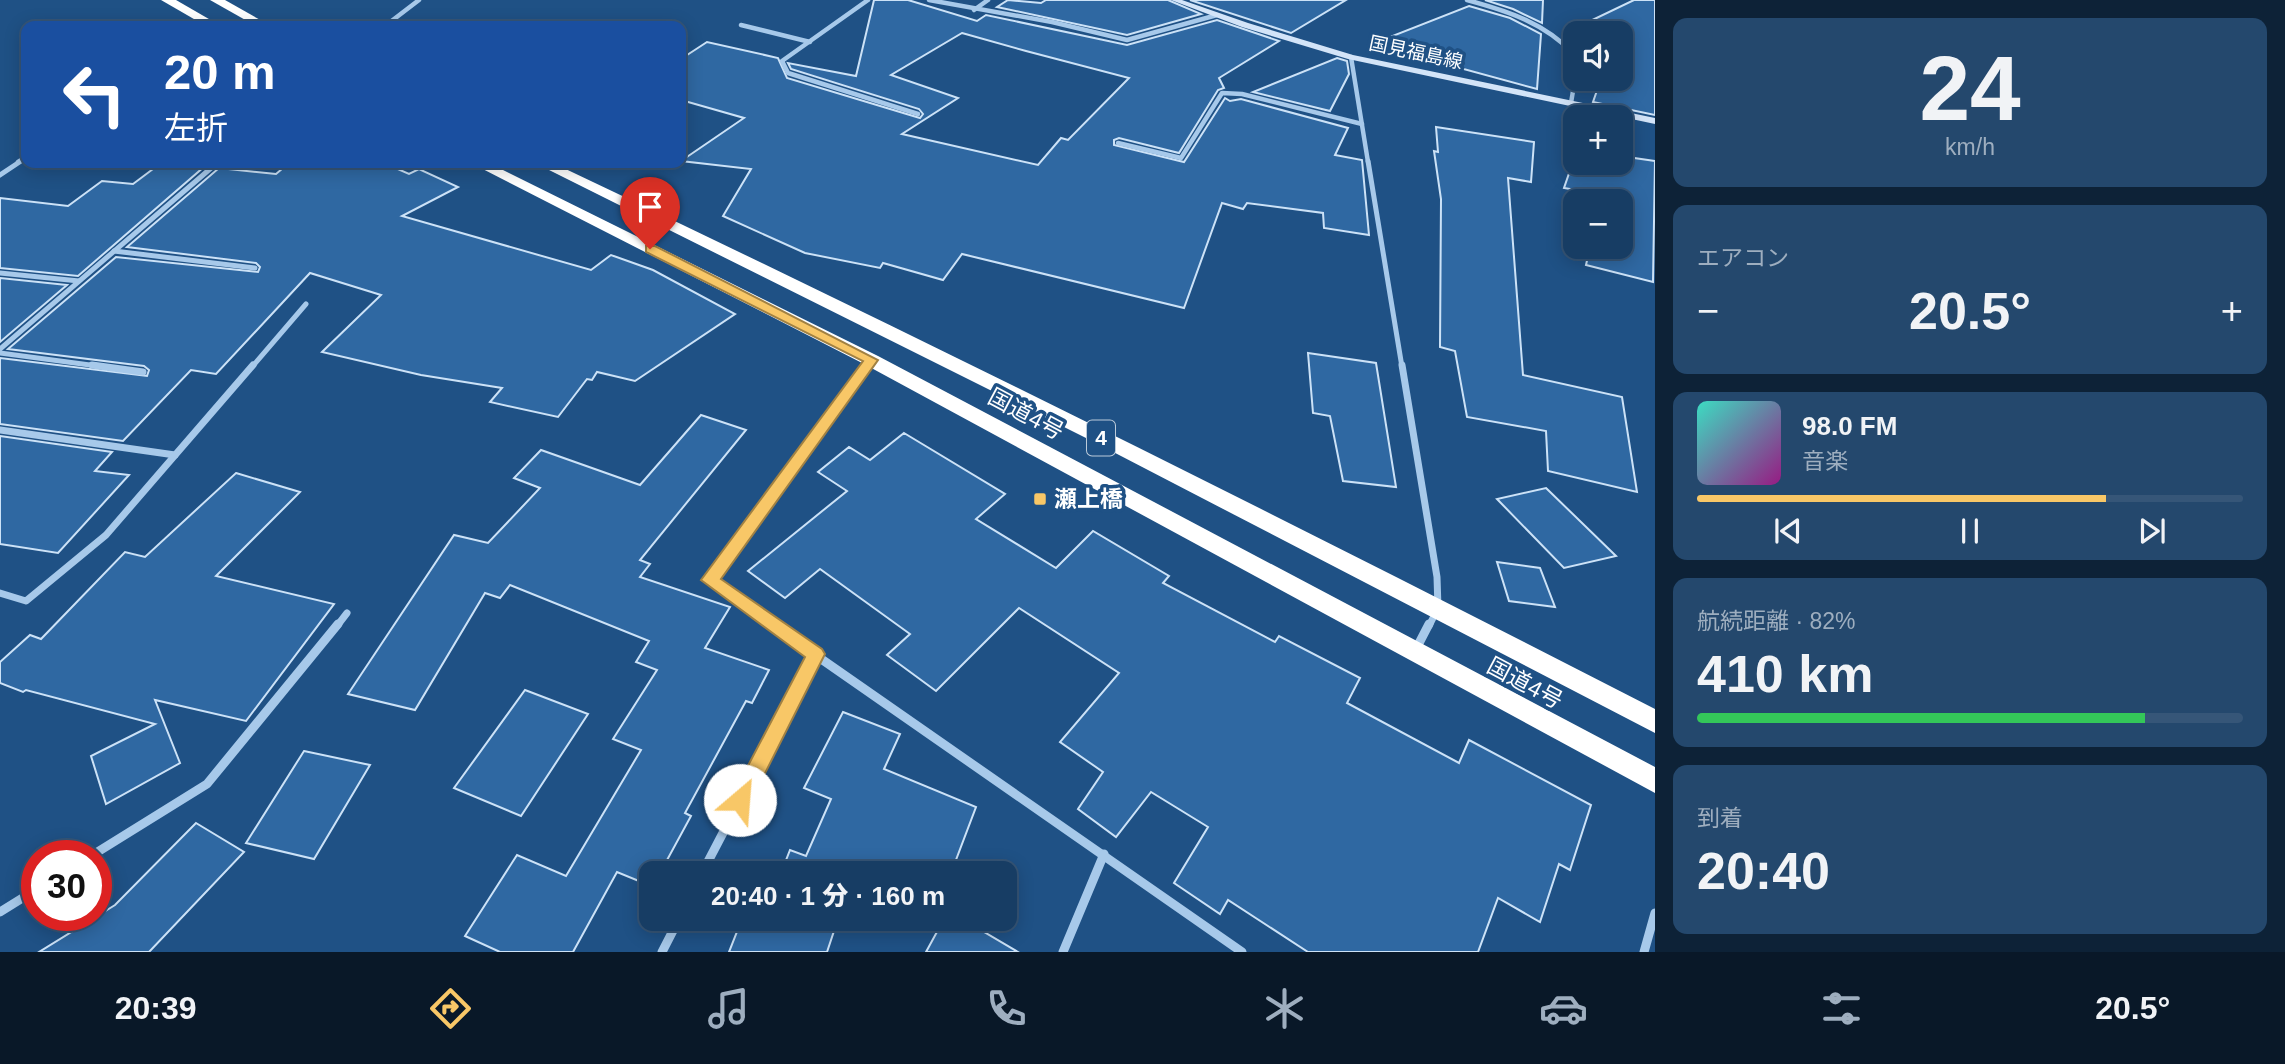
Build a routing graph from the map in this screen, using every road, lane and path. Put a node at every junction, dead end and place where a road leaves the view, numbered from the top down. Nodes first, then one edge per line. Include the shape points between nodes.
1 (167, 0) edge
2 (216, 0) edge
3 (419, 0) edge
4 (868, 0) edge
5 (929, 0) edge
6 (988, 0) edge
7 (1175, 0) edge
8 (1467, 0) edge
9 (974, 10) junction
10 (1217, 15) junction
11 (206, 21) edge
12 (256, 21) edge
13 (392, 21) edge
14 (741, 25) dead end
15 (810, 43) junction
16 (1563, 43) edge
17 (1351, 57) junction
18 (1573, 91) edge
19 (1571, 103) junction
20 (918, 114) dead end
21 (1655, 121) edge
22 (1362, 124) junction
23 (1118, 143) dead end
24 (21, 160) edge
25 (211, 168) edge
26 (488, 168) edge
27 (552, 168) edge
28 (0, 175) edge
29 (114, 251) junction
30 (255, 268) dead end
31 (0, 273) edge
32 (79, 281) junction
33 (306, 304) dead end
34 (0, 351) edge
35 (871, 360) junction
36 (143, 372) dead end
37 (0, 430) edge
38 (175, 455) junction
39 (0, 593) edge
40 (1438, 608) junction
41 (346, 613) dead end
42 (1413, 653) junction
43 (816, 654) junction
44 (1655, 722) edge
45 (1655, 781) edge
46 (112, 843) edge
47 (1104, 854) junction
48 (708, 861) edge
49 (21, 899) edge
50 (0, 912) edge
51 (1655, 913) edge
52 (673, 931) edge
53 (662, 952) edge
54 (1063, 952) edge
55 (1242, 952) edge
56 (1644, 952) edge

1 - 11 highway
2 - 12 highway
3 - 13 street
4 - 15 street
5 - 9 street
6 - 9 street
7 - 10 main road, 国見福島線
8 - 16 street via 1532,22
9 - 10 street via 1127,40
10 - 17 main road, 国見福島線
14 - 15 street
15 - 20 street via 782,61 788,73
17 - 19 main road, 国見福島線
17 - 22 street
18 - 19 street
19 - 21 main road, 国見福島線
22 - 23 street via 1222,93 1181,158
22 - 40 street via 1430,531
24 - 28 street
25 - 29 street
26 - 35 highway, 国道4号 / 4
27 - 40 highway, 国道4号 / 4 via 794,283
29 - 30 street
29 - 32 street
31 - 32 street
32 - 34 street
33 - 38 street
34 - 36 street
35 - 42 highway, 国道4号 / 4
35 - 43 street via 710,580
37 - 38 street
38 - 39 street via 106,535 26,601
40 - 42 street
40 - 44 highway, 国道4号 / 4
41 - 46 street via 207,784
42 - 45 highway, 国道4号 / 4
43 - 47 street
43 - 48 street
47 - 54 street
47 - 55 street
49 - 50 street
51 - 56 street
52 - 53 street

